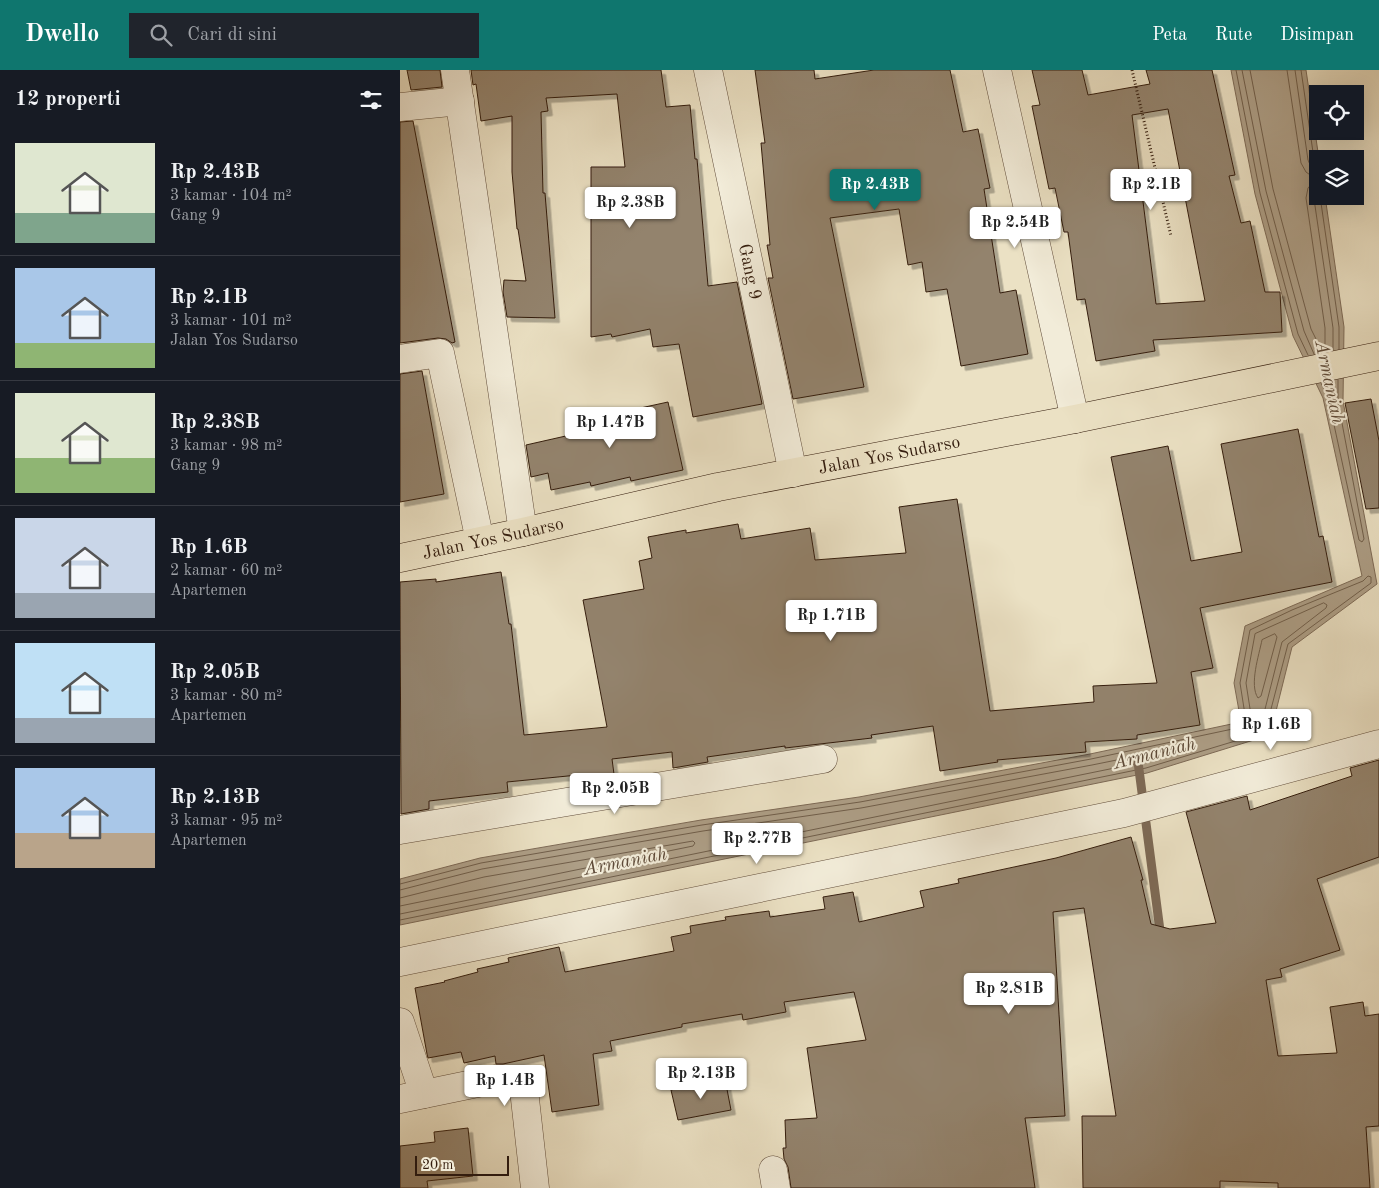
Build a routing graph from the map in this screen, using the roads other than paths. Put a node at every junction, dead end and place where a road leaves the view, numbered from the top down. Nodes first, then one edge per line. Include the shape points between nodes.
1 (455, 70) edge
2 (708, 70) edge
3 (997, 70) edge
4 (460, 101) junction
5 (400, 107) edge
6 (1368, 358) edge
7 (400, 359) edge
8 (1075, 419) junction
9 (793, 473) junction
10 (522, 532) junction
11 (480, 541) junction
12 (400, 558) edge
13 (1379, 744) edge
14 (823, 758) dead end
15 (400, 830) edge
16 (400, 962) edge
17 (400, 1022) edge
18 (412, 1096) edge
19 (535, 1188) edge

1 - 4 street
2 - 9 street, Gang 9
3 - 8 street
4 - 5 street
4 - 10 street
6 - 8 highway, Jalan Yos Sudarso
7 - 11 street via 440,353
8 - 9 highway, Jalan Yos Sudarso
9 - 10 highway, Jalan Yos Sudarso
10 - 11 highway, Jalan Yos Sudarso
11 - 12 highway, Jalan Yos Sudarso
13 - 16 street via 1124,813
14 - 15 street
17 - 18 street
18 - 19 street via 496,1078 512,1080 524,1090

